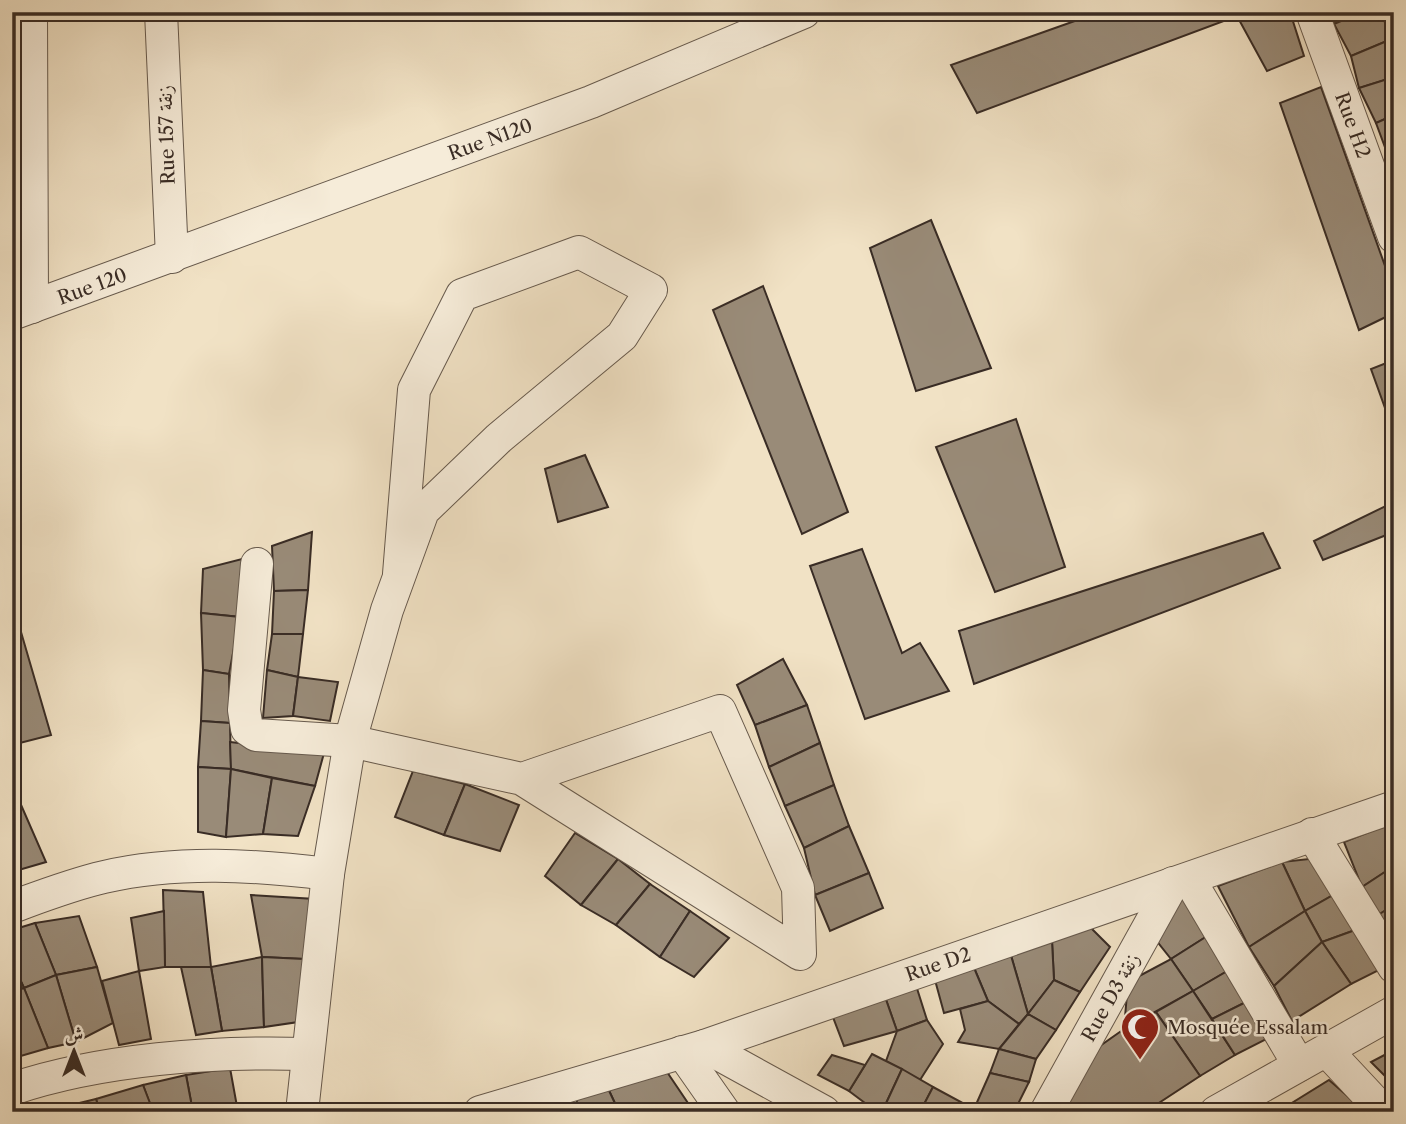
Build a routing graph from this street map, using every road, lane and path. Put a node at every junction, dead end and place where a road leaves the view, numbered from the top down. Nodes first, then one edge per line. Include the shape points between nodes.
1 (31, 12) edge
2 (161, 12) edge
3 (804, 12) edge
4 (1312, 12) edge
5 (1394, 237) edge
6 (172, 257) junction
7 (22, 311) edge
8 (257, 564) dead end
9 (399, 574) junction
10 (350, 741) junction
11 (522, 779) junction
12 (1394, 807) edge
13 (1312, 834) junction
14 (328, 874) junction
15 (1181, 881) junction
16 (12, 907) edge
17 (1394, 967) edge
18 (1394, 1012) edge
19 (693, 1049) junction
20 (1327, 1051) junction
21 (307, 1054) junction
22 (1299, 1065) junction
23 (12, 1089) edge
24 (302, 1112) edge
25 (480, 1112) edge
26 (724, 1112) edge
27 (824, 1112) edge
28 (1046, 1112) edge
29 (1216, 1112) edge
30 (1384, 1112) edge

1 - 7 street
2 - 6 street, Rue 157 زنقة
3 - 6 street, Rue N120 via 592,102
4 - 5 street, Rue H2
6 - 7 street, Rue 120
8 - 10 street via 244,710 247,729 256,735
9 - 9 street via 414,390 462,295 579,252 651,290 622,336 499,438 423,511
9 - 10 street
10 - 11 street
10 - 14 street
11 - 11 street via 765,932 800,954 798,888 720,711
12 - 13 street, Rue D2
13 - 15 street, Rue D2
13 - 17 street
14 - 16 street via 184,866 104,877
14 - 21 street
15 - 19 street, Rue D2
15 - 22 street
15 - 28 street, Rue D3 زنقة
18 - 20 street
19 - 25 street, Rue D2
19 - 26 street
19 - 27 street
20 - 22 street
20 - 30 street
21 - 23 street via 179,1058 67,1074
21 - 24 street
22 - 29 street

